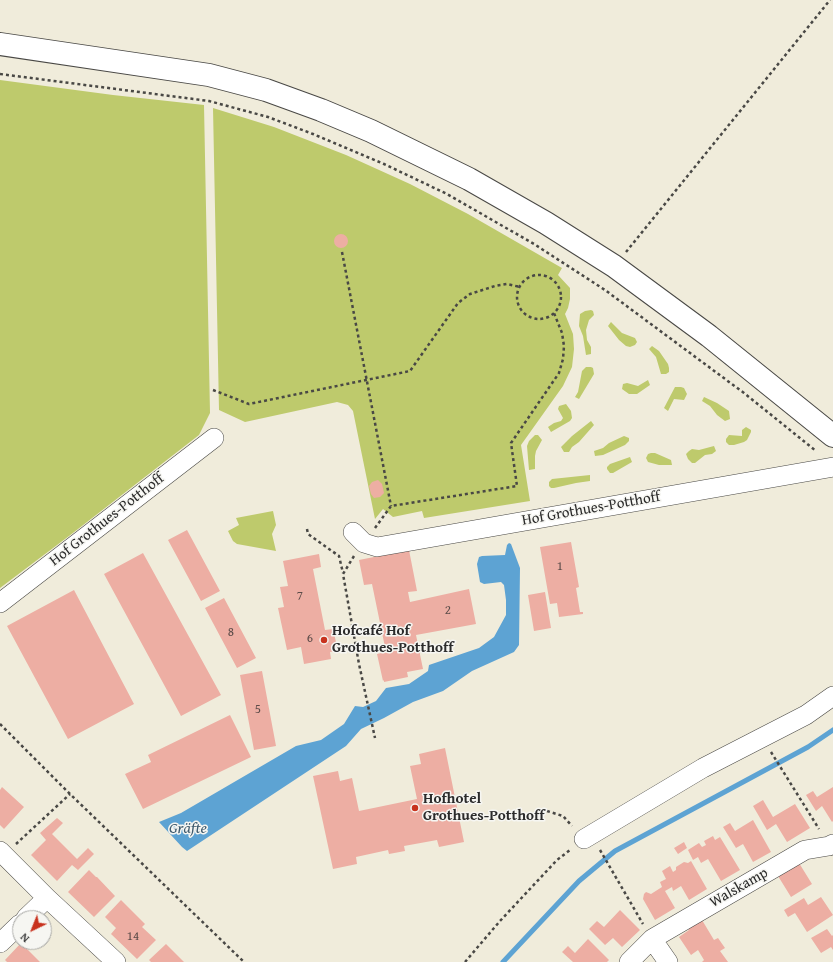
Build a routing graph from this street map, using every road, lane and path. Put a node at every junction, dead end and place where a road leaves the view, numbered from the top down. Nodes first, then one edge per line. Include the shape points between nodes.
1 (830, 0) edge
2 (0, 44) edge
3 (0, 74) edge
4 (342, 252) dead end
5 (614, 266) junction
6 (520, 287) junction
7 (554, 313) junction
8 (367, 379) junction
9 (213, 390) dead end
10 (833, 436) edge
11 (214, 438) dead end
12 (827, 461) edge
13 (391, 506) junction
14 (307, 529) dead end
15 (359, 537) junction
16 (344, 574) junction
17 (0, 603) edge
18 (833, 696) edge
19 (0, 724) edge
20 (375, 738) dead end
21 (771, 752) dead end
22 (70, 794) junction
23 (548, 811) dead end
24 (591, 843) junction
25 (832, 848) edge
26 (2, 853) edge
27 (47, 898) junction
28 (34, 910) edge
29 (12, 932) edge
30 (652, 939) junction
31 (0, 943) edge
32 (116, 962) edge
33 (244, 962) edge
34 (466, 962) edge
35 (629, 962) edge
36 (668, 962) edge

1 - 5 path
2 - 5 main road via 209,75 266,90 314,107 371,131 469,179
3 - 12 path via 208,101 268,117 384,164 453,198 534,244 605,290 744,393
4 - 8 path
5 - 10 main road via 709,336
6 - 7 path via 517,301 524,313 538,319
6 - 7 path via 531,277 545,276 551,279 560,290 561,297 560,305
6 - 8 path via 507,284 470,294 458,303 410,371
7 - 13 path via 562,333 563,359 559,373 511,443 517,486
8 - 9 path via 249,404
8 - 13 path
11 - 17 street, Hof Grothues-Potthoff
12 - 15 street, Hof Grothues-Potthoff via 376,547
13 - 15 path
14 - 16 path via 308,534 340,556
15 - 16 path via 356,553
16 - 20 path
18 - 24 street via 806,715 703,768
19 - 22 path
21 - 25 path
22 - 26 path
22 - 33 path
23 - 24 path via 563,816
24 - 30 path via 610,868
24 - 34 path via 557,860
25 - 30 street, Walskamp via 805,850
26 - 27 street
27 - 28 street
27 - 32 street
29 - 31 street
30 - 35 street, Walskamp
30 - 36 street

